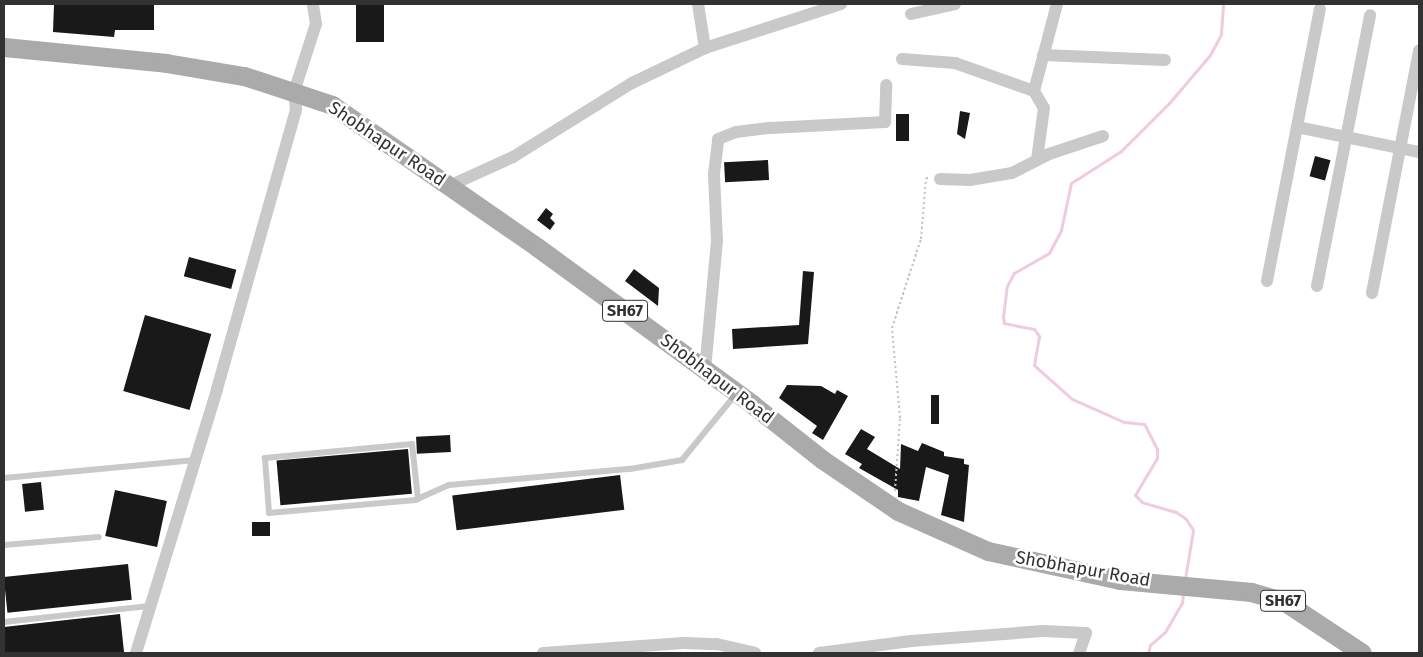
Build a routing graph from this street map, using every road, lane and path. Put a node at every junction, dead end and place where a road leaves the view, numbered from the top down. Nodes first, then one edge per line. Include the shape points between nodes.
1 (313, 4) edge
2 (698, 4) edge
3 (841, 4) edge
4 (955, 4) edge
5 (1056, 4) edge
6 (1320, 9) dead end
7 (911, 14) dead end
8 (1370, 15) dead end
9 (4, 47) edge
10 (705, 48) junction
11 (1419, 51) edge
12 (1043, 55) junction
13 (902, 58) dead end
14 (1165, 60) dead end
15 (886, 85) dead end
16 (1034, 91) junction
17 (294, 92) junction
18 (1297, 127) junction
19 (1103, 136) dead end
20 (1346, 137) junction
21 (1400, 148) junction
22 (1419, 152) edge
23 (1036, 160) junction
24 (940, 179) joint
25 (449, 186) junction
26 (1267, 281) dead end
27 (1317, 286) dead end
28 (1372, 293) dead end
29 (705, 370) junction
30 (737, 393) junction
31 (195, 460) junction
32 (4, 478) edge
33 (418, 499) junction
34 (894, 509) junction
35 (99, 536) dead end
36 (4, 545) edge
37 (150, 606) junction
38 (4, 622) edge
39 (684, 648) edge
40 (136, 653) edge
41 (543, 653) edge
42 (755, 653) edge
43 (819, 653) edge
44 (1079, 653) edge
45 (1362, 653) edge

1 - 17 street via 316,24
2 - 10 street
3 - 10 street
4 - 7 street
5 - 12 street
6 - 18 street
8 - 20 street
9 - 17 main road, Shobhapur Road / SH67 via 166,64 244,76
10 - 25 street via 632,83 513,157
11 - 21 street
12 - 14 street
12 - 16 street
13 - 16 street via 954,63
15 - 29 street via 885,122 771,128 736,132 718,139 714,174 717,241
16 - 23 street via 1044,108
17 - 25 main road, Shobhapur Road / SH67 via 332,105
17 - 31 street via 296,109
18 - 20 street
18 - 26 street
19 - 23 street
20 - 21 street
20 - 27 street
21 - 22 street
21 - 28 street
23 - 24 street via 1012,173 992,178
24 - 34 path via 926,178 921,239 892,328 900,418
25 - 29 main road, Shobhapur Road / SH67
29 - 30 main road, Shobhapur Road / SH67
30 - 33 lane via 682,460 630,469 449,485
30 - 34 main road, Shobhapur Road / SH67 via 823,460
31 - 32 lane
31 - 37 street
33 - 33 lane via 412,444 264,458 269,513
34 - 45 main road, Shobhapur Road / SH67 via 988,551 1120,580 1251,592 1285,602
35 - 36 lane
37 - 38 lane
37 - 40 street
39 - 41 street
39 - 42 street via 717,644
43 - 44 street via 910,641 1043,631 1086,633

